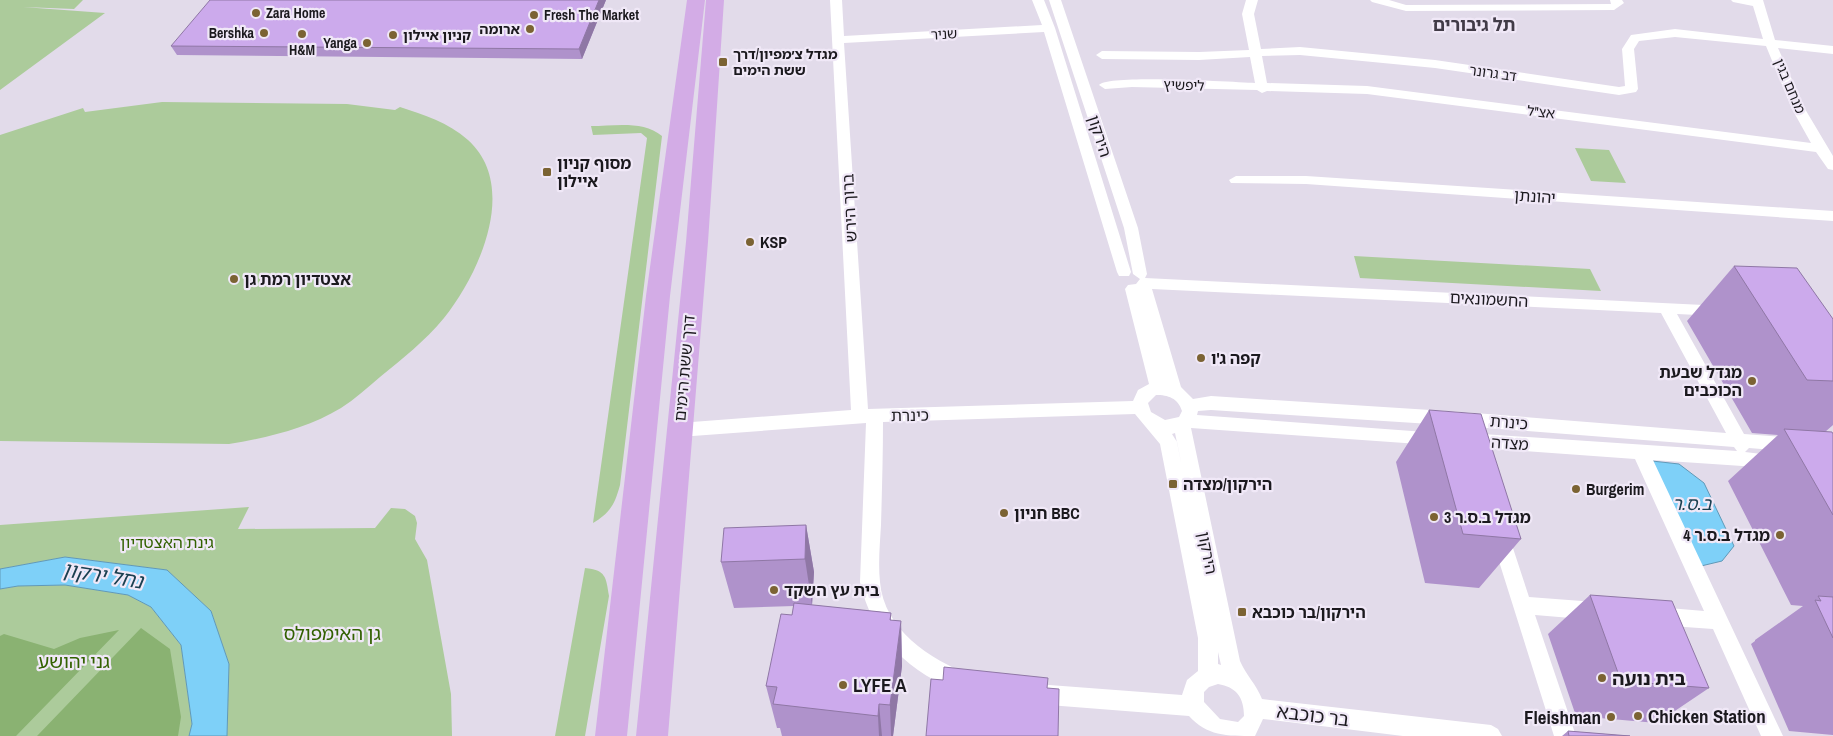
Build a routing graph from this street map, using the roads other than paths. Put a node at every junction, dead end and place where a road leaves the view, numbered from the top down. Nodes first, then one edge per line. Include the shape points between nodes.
1 (696, 0) edge
2 (716, 0) edge
3 (836, 0) edge
4 (1038, 0) edge
5 (1055, 0) edge
6 (1252, 0) edge
7 (1376, 0) edge
8 (1616, 0) edge
9 (1737, 0) edge
10 (1757, 2) edge
11 (1048, 28) junction
12 (839, 40) junction
13 (1771, 42) junction
14 (1833, 50) edge
15 (1256, 53) junction
16 (1102, 54) dead end
17 (1105, 85) dead end
18 (1262, 88) junction
19 (1818, 148) junction
20 (1833, 166) edge
21 (1236, 180) dead end
22 (1833, 216) edge
23 (1140, 283) junction
24 (1666, 308) junction
25 (1735, 311) dead end
26 (1167, 390) junction
27 (1140, 407) junction
28 (868, 416) junction
29 (1186, 417) junction
30 (1462, 418) junction
31 (1156, 425) junction
32 (680, 430) junction
33 (1469, 440) junction
34 (1739, 440) junction
35 (1833, 448) edge
36 (1641, 452) junction
37 (1475, 458) edge
38 (1750, 460) junction
39 (1780, 479) dead end
40 (1496, 522) edge
41 (1523, 605) junction
42 (1611, 612) edge
43 (1641, 614) edge
44 (1718, 618) junction
45 (1208, 675) junction
46 (1239, 681) junction
47 (980, 686) edge
48 (1018, 693) edge
49 (1193, 706) junction
50 (1251, 724) edge
51 (1214, 733) edge
52 (611, 736) edge
53 (652, 736) edge
54 (1491, 736) edge
55 (1566, 736) edge
56 (1772, 736) edge

1 - 52 main road, דרך ששת הימים via 658,296
2 - 32 main road, דרך ששת הימים
3 - 12 street, ברוך הירש
4 - 11 street, הירקון
5 - 23 street, הירקון via 1131,228
6 - 15 street via 1248,14
7 - 8 street via 1406,8 1614,7 1618,3
9 - 10 street
10 - 13 street, מנחם בגין
11 - 12 street, שניר
11 - 23 street, הירקון via 1124,272 1119,276 1119,282 1125,287
12 - 28 street, ברוך הירש
13 - 14 street, דב גרונר
13 - 15 street, דב גרונר via 1675,33 1635,38 1628,49 1632,89 1618,91 1435,64 1300,51
13 - 19 street, מנחם בגין via 1792,96
15 - 16 street, דב גרונר via 1199,56
15 - 18 street
17 - 18 street, ליפשיץ via 1132,83
18 - 19 street, אצ"ל via 1368,90
19 - 20 street, מנחם בגין
21 - 22 street, יהונתן via 1306,180
23 - 24 street, החשמונאים
23 - 26 street, הירקון
24 - 25 street, החשמונאים
24 - 34 street
26 - 27 street via 1144,394
26 - 29 street via 1183,396
27 - 28 street, כינרת
27 - 31 street via 1146,418
28 - 32 street, כינרת
28 - 47 street, ברוך הירש via 870,582 875,602 900,642 924,662 952,680
29 - 30 street, כינרת via 1211,403
29 - 31 street via 1170,427
29 - 33 street, מצדה
29 - 46 street, הירקון via 1230,662
30 - 33 street
30 - 34 street, כינרת
31 - 45 street, הירקון via 1168,442 1208,638
32 - 53 main road, דרך ששת הימים
33 - 36 street, מצדה
33 - 37 street
34 - 35 street, כינרת
34 - 38 street
36 - 38 street, מצדה
36 - 44 street
38 - 39 street, מצדה via 1780,462
40 - 41 street
41 - 42 street
41 - 55 street
43 - 44 street
44 - 56 street
45 - 46 street via 1218,674
45 - 49 street via 1194,687
46 - 50 street via 1253,698
48 - 49 street
49 - 51 street via 1197,716
50 - 51 street via 1232,735
50 - 54 street, בר כוכבא

